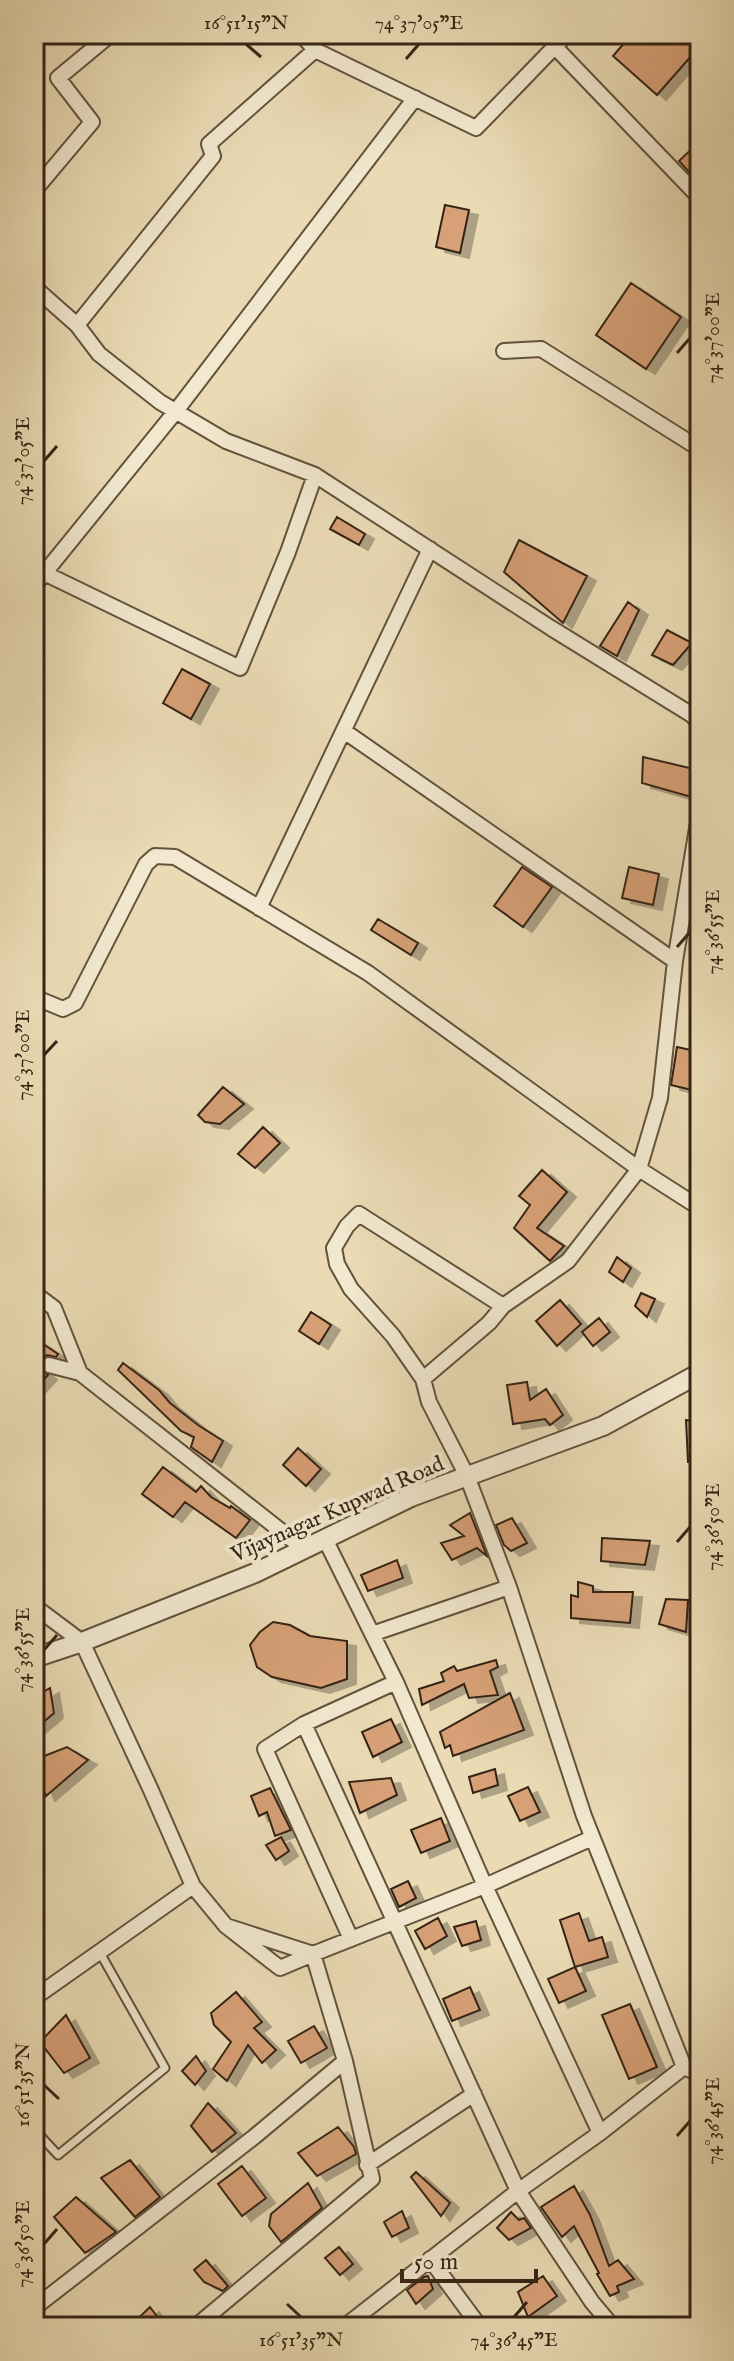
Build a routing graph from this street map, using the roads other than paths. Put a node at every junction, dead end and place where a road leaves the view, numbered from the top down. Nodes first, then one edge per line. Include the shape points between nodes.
1 (111, 34) edge
2 (301, 34) edge
3 (567, 34) edge
4 (555, 47) junction
5 (315, 50) junction
6 (415, 98) junction
7 (34, 191) edge
8 (700, 198) edge
9 (34, 287) edge
10 (77, 325) junction
11 (504, 351) dead end
12 (176, 411) junction
13 (700, 449) edge
14 (315, 475) junction
15 (430, 549) junction
16 (44, 573) junction
17 (34, 586) edge
18 (700, 725) edge
19 (344, 731) junction
20 (700, 810) edge
21 (259, 908) junction
22 (675, 961) junction
23 (34, 997) edge
24 (639, 1169) junction
25 (700, 1208) edge
26 (34, 1293) edge
27 (503, 1306) junction
28 (49, 1365) dead end
29 (80, 1373) junction
30 (700, 1373) edge
31 (423, 1379) junction
32 (467, 1476) junction
33 (325, 1539) junction
34 (304, 1549) junction
35 (509, 1587) junction
36 (34, 1606) edge
37 (372, 1634) junction
38 (82, 1642) junction
39 (34, 1658) edge
40 (396, 1682) junction
41 (304, 1724) junction
42 (592, 1838) junction
43 (193, 1886) junction
44 (485, 1886) junction
45 (394, 1923) junction
46 (226, 1926) junction
47 (351, 1939) junction
48 (99, 1951) junction
49 (313, 1954) junction
50 (34, 1998) edge
51 (345, 2061) junction
52 (684, 2067) junction
53 (700, 2074) edge
54 (474, 2094) junction
55 (34, 2129) edge
56 (600, 2133) junction
57 (367, 2165) junction
58 (518, 2191) junction
59 (430, 2259) junction
60 (34, 2308) edge
61 (195, 2327) edge
62 (344, 2327) edge
63 (480, 2327) edge
64 (613, 2327) edge

1 - 7 street via 58,78 92,122
2 - 5 street
3 - 4 street
4 - 6 street via 476,128
4 - 8 street
5 - 6 street
5 - 10 street via 209,144 213,156
6 - 12 street
9 - 10 street
10 - 12 street via 99,354
11 - 13 street via 541,349
12 - 14 street via 226,441
12 - 16 street
14 - 15 street
14 - 16 street via 240,668
15 - 18 street via 692,715
15 - 19 street
16 - 17 street
19 - 21 street
19 - 22 street
20 - 22 street
21 - 23 street via 175,857 155,856 146,864 75,1003 63,1009
21 - 24 street via 368,973
22 - 24 street via 660,1098
24 - 25 street
24 - 27 street via 568,1261
26 - 29 street via 54,1308
27 - 31 street
27 - 31 street via 359,1214 334,1248 337,1264
28 - 29 street
29 - 34 street
30 - 32 street, Vijaynagar Kupwad Road via 603,1426
31 - 32 street via 429,1402
32 - 33 street, Vijaynagar Kupwad Road
32 - 35 street
33 - 34 street, Vijaynagar Kupwad Road
33 - 37 street
34 - 38 street, Vijaynagar Kupwad Road
35 - 37 street
35 - 42 street
36 - 38 street
37 - 40 street
38 - 39 street, Vijaynagar Kupwad Road
38 - 43 street
40 - 41 street
40 - 44 street
41 - 45 street
41 - 47 street via 265,1749
42 - 44 street
42 - 52 street
43 - 46 street
43 - 48 street
44 - 45 street
44 - 56 street
45 - 47 street
45 - 54 street
46 - 49 street
46 - 49 street via 280,1968
47 - 49 street
48 - 50 street
48 - 55 lane via 165,2068 58,2155
49 - 51 street
51 - 57 street
51 - 60 street
52 - 53 street
52 - 56 street
54 - 57 street
54 - 58 street
56 - 58 street
57 - 61 street via 372,2179
58 - 59 street
58 - 64 street
59 - 62 street
59 - 63 street

